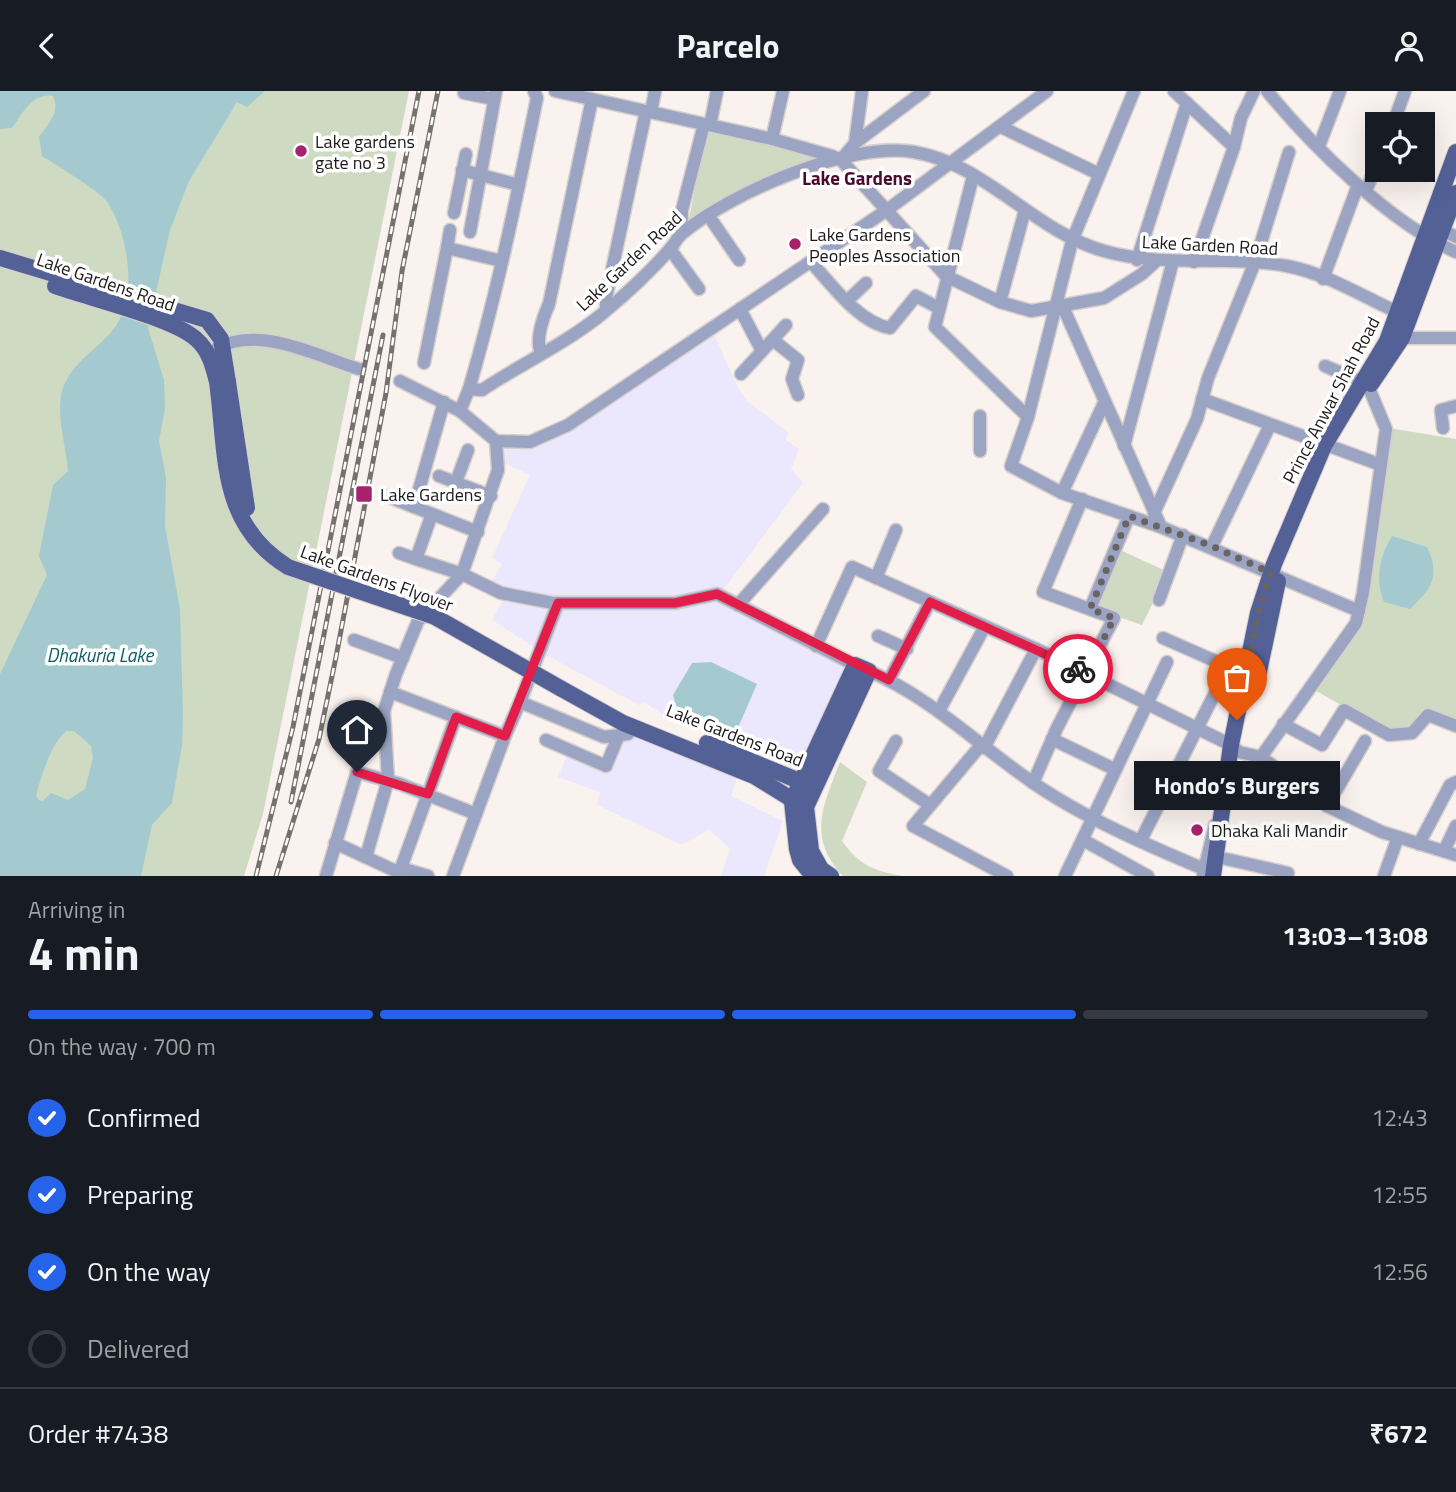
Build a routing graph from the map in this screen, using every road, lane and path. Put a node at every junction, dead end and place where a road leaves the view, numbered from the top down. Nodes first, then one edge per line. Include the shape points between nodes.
1 (534, 91) edge
2 (555, 91) edge
3 (655, 91) edge
4 (717, 91) edge
5 (783, 91) edge
6 (862, 91) edge
7 (923, 91) edge
8 (1047, 91) edge
9 (1134, 91) edge
10 (1174, 91) edge
11 (1254, 91) edge
12 (1340, 91) edge
13 (1405, 91) edge
14 (464, 93) dead end
15 (580, 94) edge
16 (1274, 94) edge
17 (495, 95) edge
18 (592, 99) junction
19 (1187, 103) junction
20 (648, 111) junction
21 (1397, 112) edge
22 (707, 125) junction
23 (1002, 127) junction
24 (772, 139) junction
25 (855, 143) junction
26 (1319, 146) junction
27 (1234, 147) junction
28 (1289, 152) dead end
29 (1456, 152) edge
30 (466, 154) dead end
31 (841, 160) junction
32 (952, 163) junction
33 (462, 170) junction
34 (1099, 174) junction
35 (482, 176) junction
36 (973, 176) junction
37 (1366, 182) edge
38 (519, 185) junction
39 (1362, 188) junction
40 (1456, 193) edge
41 (887, 210) junction
42 (1025, 210) junction
43 (454, 213) dead end
44 (708, 215) junction
45 (450, 230) dead end
46 (470, 232) dead end
47 (681, 234) junction
48 (1439, 235) edge
49 (1072, 241) junction
50 (447, 248) junction
51 (670, 249) junction
52 (1456, 252) edge
53 (0, 258) edge
54 (738, 260) dead end
55 (1137, 260) junction
56 (502, 261) junction
57 (1173, 261) junction
58 (811, 262) junction
59 (1155, 262) junction
60 (1194, 262) junction
61 (1255, 263) junction
62 (0, 266) edge
63 (946, 276) junction
64 (1323, 279) junction
65 (866, 283) dead end
66 (699, 289) dead end
67 (112, 299) junction
68 (848, 300) junction
69 (1000, 302) junction
70 (1060, 307) junction
71 (939, 308) junction
72 (740, 309) junction
73 (606, 310) junction
74 (162, 313) junction
75 (1399, 313) junction
76 (786, 325) dead end
77 (1402, 338) junction
78 (1456, 338) edge
79 (773, 340) junction
80 (215, 349) junction
81 (762, 351) junction
82 (541, 353) junction
83 (424, 363) dead end
84 (1325, 366) dead end
85 (359, 369) dead end
86 (741, 374) dead end
87 (400, 381) dead end
88 (1365, 384) junction
89 (469, 389) junction
90 (798, 395) dead end
91 (1202, 399) junction
92 (443, 402) junction
93 (1104, 403) junction
94 (1456, 406) edge
95 (460, 411) junction
96 (980, 416) dead end
97 (1028, 418) junction
98 (1270, 425) junction
99 (1443, 428) dead end
100 (496, 441) junction
101 (1124, 446) junction
102 (1329, 448) junction
103 (468, 450) dead end
104 (980, 451) dead end
105 (1381, 465) junction
106 (439, 476) dead end
107 (456, 482) junction
108 (1062, 492) junction
109 (386, 496) dead end
110 (491, 496) junction
111 (1082, 499) junction
112 (414, 507) junction
113 (823, 509) dead end
114 (1154, 513) junction
115 (432, 514) junction
116 (1129, 516) junction
117 (1161, 527) junction
118 (896, 530) dead end
119 (478, 532) junction
120 (1182, 535) junction
121 (1212, 546) junction
122 (399, 552) dead end
123 (416, 559) junction
124 (462, 574) junction
125 (1275, 575) junction
126 (876, 578) junction
127 (1159, 600) dead end
128 (930, 602) junction
129 (558, 603) junction
130 (738, 605) junction
131 (1090, 609) junction
132 (1359, 611) junction
133 (984, 628) junction
134 (878, 636) dead end
135 (1163, 638) dead end
136 (354, 640) dead end
137 (816, 646) junction
138 (907, 649) junction
139 (1036, 649) junction
140 (403, 658) junction
141 (1167, 663) dead end
142 (862, 668) junction
143 (1249, 669) junction
144 (1087, 673) junction
145 (889, 680) junction
146 (1221, 681) dead end
147 (390, 692) junction
148 (520, 702) junction
149 (1147, 704) junction
150 (939, 711) junction
151 (456, 717) junction
152 (1283, 724) junction
153 (1456, 726) edge
154 (624, 727) junction
155 (1198, 730) junction
156 (505, 736) junction
157 (1052, 739) junction
158 (546, 740) dead end
159 (896, 741) dead end
160 (1365, 741) dead end
161 (983, 746) junction
162 (1235, 749) junction
163 (1261, 757) junction
164 (1114, 769) junction
165 (388, 780) junction
166 (1456, 782) edge
167 (1033, 783) junction
168 (807, 784) junction
169 (428, 794) junction
170 (799, 804) junction
171 (930, 805) junction
172 (1327, 806) junction
173 (476, 814) junction
174 (1093, 817) junction
175 (1456, 826) edge
176 (1398, 837) junction
177 (1083, 839) junction
178 (1141, 840) junction
179 (335, 843) junction
180 (1419, 844) junction
181 (1450, 853) edge
182 (366, 857) junction
183 (1226, 859) junction
184 (400, 872) edge
185 (1288, 873) dead end
186 (1207, 874) edge
187 (326, 876) edge
188 (428, 876) edge
189 (453, 876) edge
190 (813, 876) edge
191 (831, 876) edge
192 (1007, 876) edge
193 (1065, 876) edge
194 (1148, 876) edge
195 (1223, 876) edge
196 (1384, 876) edge

1 - 38 street via 537,98
2 - 15 street
3 - 20 street
4 - 22 street
5 - 24 street
6 - 25 street
7 - 25 street
8 - 23 street
9 - 34 street
10 - 19 street
11 - 27 street
12 - 26 street
13 - 21 street
14 - 17 street
15 - 18 street
16 - 26 street
17 - 35 street
18 - 20 street
18 - 82 street via 544,314
19 - 27 street
19 - 55 street
20 - 22 street
20 - 73 street
22 - 24 street
22 - 47 street via 682,210
23 - 32 street
23 - 34 street
24 - 31 street
25 - 31 street
26 - 39 street
27 - 60 street
28 - 61 street
29 - 48 main road, Prince Anwar Shah Road
30 - 33 street
31 - 32 street, Lake Garden Road via 878,151 913,152
31 - 41 street
31 - 44 street, Lake Garden Road via 785,176
32 - 36 street, Lake Garden Road
32 - 41 street
33 - 35 street
33 - 43 street
34 - 49 street
35 - 38 street
35 - 46 street
36 - 42 street, Lake Garden Road
36 - 63 street
37 - 39 street
38 - 56 street
39 - 48 street
39 - 64 street
40 - 48 main road, Prince Anwar Shah Road
41 - 58 street
41 - 63 street
42 - 49 street, Lake Garden Road
42 - 69 street
44 - 47 street, Lake Garden Road
44 - 54 street
45 - 50 street
47 - 51 street, Lake Garden Road
48 - 52 street
48 - 75 main road, Prince Anwar Shah Road
48 - 77 main road, Prince Anwar Shah Road
49 - 55 street, Lake Garden Road
49 - 70 street
50 - 56 street
50 - 83 street
51 - 66 street
51 - 73 street, Lake Garden Road
53 - 67 main road, Lake Gardens Road
55 - 59 street, Lake Garden Road
56 - 89 street
57 - 59 street, Lake Garden Road
57 - 60 street, Lake Garden Road
57 - 101 street
58 - 68 street
58 - 72 street
59 - 70 street via 1104,298
60 - 61 street, Lake Garden Road
61 - 64 street, Lake Garden Road via 1290,266
61 - 91 street
62 - 67 main road, Lake Gardens Road
63 - 69 street
63 - 71 street
64 - 75 street, Lake Garden Road
65 - 68 street
67 - 74 main road, Lake Gardens Road
68 - 71 street via 880,326 890,328 916,296
69 - 70 street via 1031,311
70 - 93 street
70 - 97 street
71 - 97 street via 935,327
72 - 81 street
72 - 100 street via 568,425 530,442
73 - 82 street, Lake Garden Road
74 - 80 main road, Lake Gardens Road
74 - 80 main road via 207,320 215,327
75 - 88 main road, Prince Anwar Shah Road
76 - 79 street
77 - 78 street
77 - 88 main road, Prince Anwar Shah Road
79 - 81 street
79 - 90 street via 798,360 792,379
80 - 85 street via 246,338
80 - 154 main road, Lake Gardens Flyover, bridge via 223,382 230,489 240,520 268,555 288,567 435,617 561,683
81 - 86 street
82 - 89 street, Lake Garden Road via 482,390
84 - 88 street
87 - 92 street
88 - 102 main road, Prince Anwar Shah Road
88 - 105 street via 1381,410 1386,429
89 - 95 street
91 - 98 street
91 - 114 street
92 - 95 street
92 - 112 street
93 - 101 street
93 - 108 street
94 - 99 street via 1441,410
95 - 100 street
96 - 104 street
97 - 108 street via 1011,466
98 - 102 street
98 - 121 street
100 - 110 street via 498,470
101 - 114 street
102 - 105 street
102 - 125 main road, Prince Anwar Shah Road
103 - 107 street
105 - 132 street
106 - 107 street
107 - 110 street
108 - 111 street
109 - 112 street
110 - 119 street
111 - 116 street
111 - 131 street via 1043,592
112 - 115 street
113 - 130 street
114 - 117 street
115 - 119 street
115 - 123 street
116 - 117 street
116 - 131 street
117 - 120 street
118 - 126 street
119 - 124 street
120 - 121 street
120 - 127 street
121 - 125 street
122 - 123 street
123 - 124 street
124 - 129 street via 501,593
124 - 140 street via 418,621
125 - 132 street
125 - 143 main road, Prince Anwar Shah Road via 1258,613
125 - 162 main road, Prince Anwar Shah Road
126 - 128 street
126 - 137 street via 852,567
128 - 133 street
128 - 138 street
129 - 130 street via 675,603 717,594
129 - 148 street
130 - 137 street
131 - 144 street via 1114,618
132 - 152 street via 1356,624
133 - 139 street
133 - 150 street
134 - 138 street
135 - 143 street via 1222,664
136 - 140 street
137 - 142 street
138 - 145 street
139 - 144 street
139 - 161 street
140 - 147 street
141 - 149 street
142 - 145 street
142 - 168 main road
143 - 162 main road, Prince Anwar Shah Road
144 - 149 street
144 - 157 street
145 - 150 street
146 - 155 street
147 - 151 street
147 - 165 street via 384,720
148 - 154 street via 604,737
148 - 156 street
149 - 155 street
149 - 164 street
150 - 161 street
151 - 156 street
151 - 169 street
152 - 153 street via 1322,745 1344,709 1389,735 1412,733 1428,715
152 - 163 street
154 - 158 street via 606,767
154 - 168 main road, Lake Gardens Road
154 - 170 main road, Lake Gardens Road via 745,771
155 - 162 street
155 - 178 street
156 - 173 street
157 - 164 street
157 - 167 street
159 - 171 street via 879,771
160 - 172 street
161 - 167 street
161 - 171 street
162 - 163 street
162 - 183 main road, Prince Anwar Shah Road
162 - 186 main road, Prince Anwar Shah Road
163 - 172 street
164 - 174 street
165 - 169 street
165 - 179 street via 357,772
165 - 182 street
166 - 180 street via 1450,785
167 - 174 street
168 - 170 main road
169 - 173 street
169 - 184 street
170 - 190 main road via 800,860
170 - 191 main road via 811,851
171 - 192 street via 913,826
172 - 176 street
173 - 189 street
174 - 177 street
174 - 178 street
175 - 181 street
176 - 180 street
176 - 196 street
177 - 193 street
177 - 194 street
178 - 186 street
179 - 182 street
179 - 187 street
180 - 181 street
182 - 184 street
183 - 185 street
183 - 195 main road, Prince Anwar Shah Road
184 - 188 street

